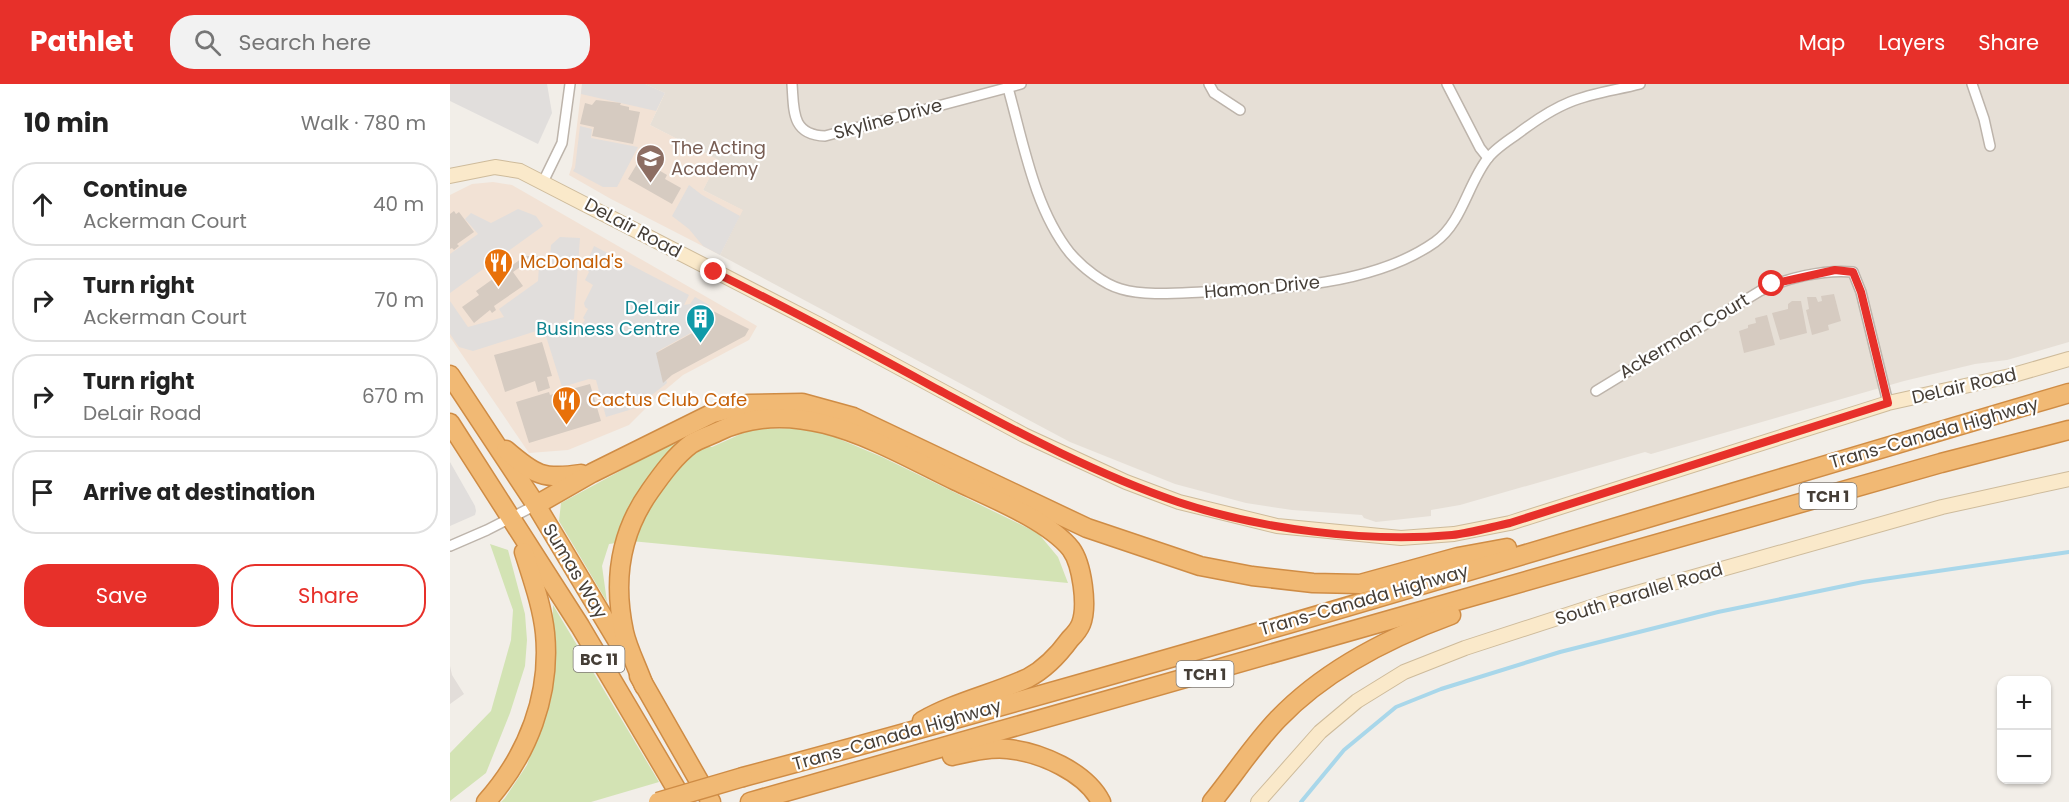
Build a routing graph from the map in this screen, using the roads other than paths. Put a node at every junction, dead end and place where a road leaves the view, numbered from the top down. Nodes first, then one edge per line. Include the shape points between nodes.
1 (570, 84) edge
2 (792, 84) edge
3 (1021, 84) edge
4 (1209, 84) edge
5 (1447, 84) edge
6 (1640, 84) edge
7 (1972, 84) edge
8 (1008, 88) junction
9 (1240, 110) dead end
10 (1990, 146) dead end
11 (1488, 158) junction
12 (450, 176) edge
13 (543, 182) junction
14 (2069, 359) edge
15 (450, 375) edge
16 (1596, 392) dead end
17 (2069, 393) edge
18 (1888, 403) junction
19 (450, 423) edge
20 (2069, 430) edge
21 (486, 431) junction
22 (592, 473) junction
23 (2069, 479) edge
24 (536, 505) junction
25 (514, 524) junction
26 (1598, 533) junction
27 (450, 546) edge
28 (1588, 565) junction
29 (645, 686) junction
30 (895, 736) junction
31 (821, 782) junction
32 (753, 801) edge
33 (486, 802) edge
34 (658, 802) edge
35 (684, 802) edge
36 (711, 802) edge
37 (1101, 802) edge
38 (1212, 802) edge
39 (1258, 802) edge

1 - 13 street via 562,143
2 - 8 street, Skyline Drive via 794,116 800,128 813,135
3 - 8 street, Skyline Drive
4 - 9 street via 1214,93
5 - 11 street via 1479,148
6 - 11 street, Hamon Drive via 1572,101 1550,111
7 - 10 street
8 - 11 street, Hamon Drive via 1049,220 1070,253 1092,273 1121,289 1160,294 1266,290 1391,265 1437,241
12 - 13 street, DeLair Road via 495,167 520,171
13 - 18 street, DeLair Road via 1024,435 1179,502 1277,526 1401,538 1454,534 1510,523
14 - 18 street, DeLair Road
15 - 21 highway, Sumas Way / BC 11
16 - 18 street, Ackerman Court via 1772,284 1835,270 1853,272 1861,292
17 - 26 highway, Trans-Canada Highway / TCH 1
19 - 25 highway, Sumas Way / BC 11
20 - 28 highway, Trans-Canada Highway / TCH 1
21 - 22 highway via 541,475 558,478
21 - 24 highway, Sumas Way / BC 11
22 - 24 highway
22 - 26 highway via 713,413 748,404 802,403 853,417 1087,528 1200,566 1252,576 1360,585 1458,557
23 - 39 street, South Parallel Road via 1942,507 1619,598 1404,672 1357,701 1320,732
24 - 25 street
24 - 29 highway, Sumas Way / BC 11
25 - 27 street
25 - 33 highway via 536,589 545,630 546,660 534,724 520,754
25 - 35 highway, Sumas Way / BC 11 via 580,626
26 - 30 highway, Trans-Canada Highway / TCH 1
28 - 31 highway, Trans-Canada Highway / TCH 1
28 - 38 highway via 1437,620 1358,657 1325,678 1278,719
29 - 30 highway via 625,634 618,568 627,533 641,503 664,471 692,444 735,423 770,417 803,419 871,441 1037,522 1072,551 1079,569 1085,602 1081,624 1056,657 1029,677 942,709
29 - 36 highway, Sumas Way / BC 11
30 - 34 highway, Trans-Canada Highway / TCH 1, bridge
31 - 32 highway, Trans-Canada Highway / TCH 1
31 - 37 highway via 1007,749 1038,755 1071,770

